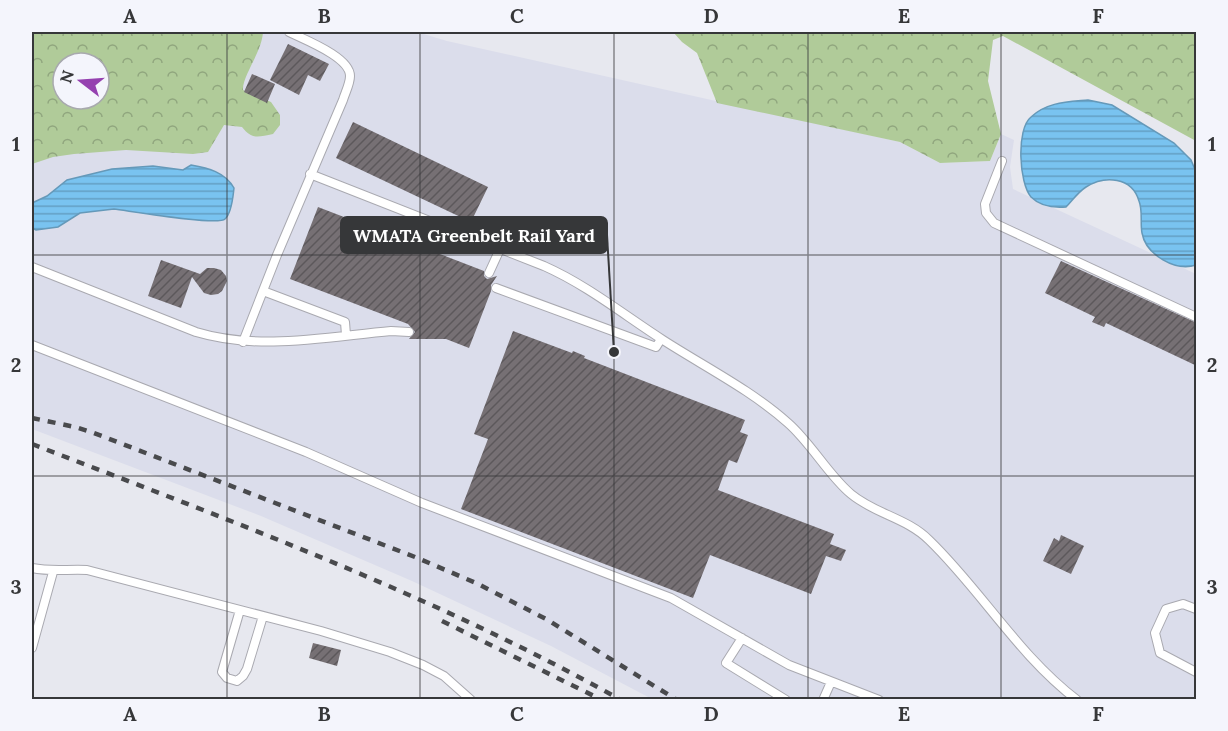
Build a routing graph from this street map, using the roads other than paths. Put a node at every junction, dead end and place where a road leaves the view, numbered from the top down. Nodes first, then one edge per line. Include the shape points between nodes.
1 (289, 32) edge
2 (1002, 161) dead end
3 (310, 174) junction
4 (500, 249) junction
5 (32, 267) edge
6 (489, 273) dead end
7 (496, 288) dead end
8 (263, 291) junction
9 (1197, 317) edge
10 (409, 332) dead end
11 (346, 335) junction
12 (661, 339) junction
13 (243, 342) junction
14 (32, 345) edge
15 (32, 568) edge
16 (53, 572) junction
17 (1197, 609) edge
18 (240, 610) junction
19 (263, 616) junction
20 (742, 638) junction
21 (32, 648) edge
22 (1197, 672) edge
23 (831, 682) junction
24 (471, 699) edge
25 (786, 699) edge
26 (823, 699) edge
27 (879, 699) edge
28 (1077, 699) edge

1 - 3 lane via 335,55 350,76
2 - 9 lane via 985,204 993,223
3 - 4 lane
3 - 8 lane
4 - 6 lane
4 - 12 lane via 568,277
5 - 13 lane via 196,332
7 - 12 lane via 656,347
8 - 11 lane via 345,322
8 - 13 lane
10 - 11 lane
11 - 13 lane
12 - 28 lane via 759,399 790,424 859,500 919,530 1023,649
14 - 20 lane via 306,452 422,503 671,598
15 - 16 lane
16 - 18 lane via 87,570
16 - 21 lane
17 - 22 lane via 1183,604 1166,609 1155,633 1160,652
18 - 19 lane
18 - 19 lane via 222,672 237,681 247,669
19 - 24 lane via 423,665 444,676
20 - 23 lane via 789,665
20 - 25 lane via 726,663
23 - 26 lane
23 - 27 lane

